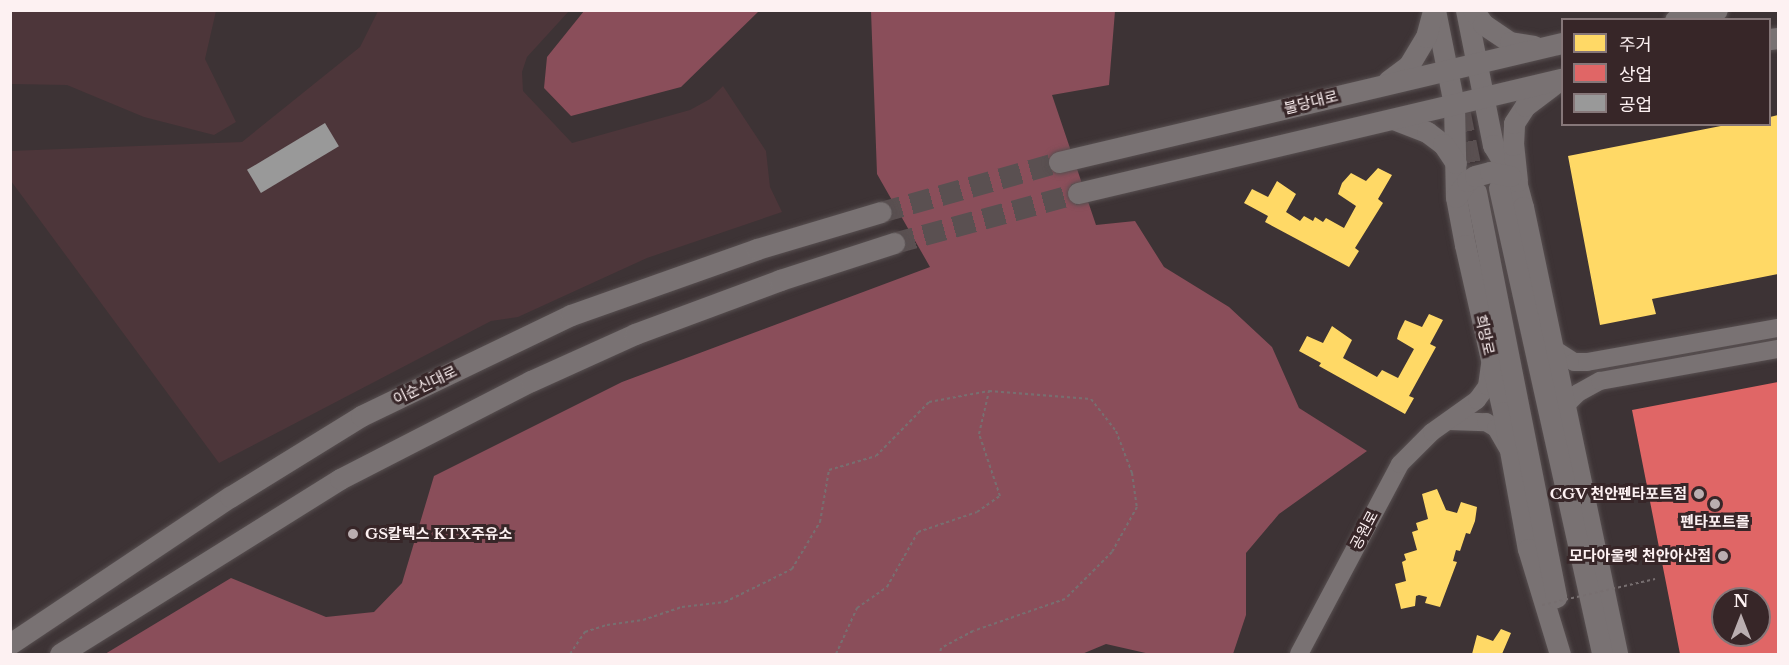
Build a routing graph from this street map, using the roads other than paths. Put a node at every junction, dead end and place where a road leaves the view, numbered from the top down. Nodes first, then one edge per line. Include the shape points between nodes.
1 (1434, 10) edge
2 (1466, 10) edge
3 (1473, 10) edge
4 (1718, 10) edge
5 (1684, 18) edge
6 (1553, 46) edge
7 (1476, 62) junction
8 (1447, 69) junction
9 (1561, 79) edge
10 (1385, 84) junction
11 (1484, 97) junction
12 (1454, 104) junction
13 (1393, 119) junction
14 (1059, 162) tunnel mouth
15 (1456, 163) junction
16 (1509, 183) junction
17 (1078, 193) tunnel mouth
18 (1466, 194) junction
19 (881, 212) tunnel mouth
20 (894, 243) tunnel mouth
21 (1779, 327) edge
22 (1554, 349) junction
23 (1779, 349) edge
24 (1491, 361) junction
25 (1566, 405) junction
26 (1449, 421) junction
27 (1511, 453) junction
28 (10, 644) edge
29 (60, 654) edge
30 (1299, 654) edge
31 (1560, 654) edge
32 (1566, 654) edge
33 (1602, 654) edge
34 (1617, 654) edge

1 - 8 main road, 희망로
1 - 10 main road via 1426,37 1409,65
2 - 7 main road
3 - 6 main road via 1483,24 1510,42
4 - 5 main road
6 - 7 main road, 불당대로
7 - 8 main road, 불당대로
7 - 11 main road
8 - 10 main road, 불당대로
8 - 12 main road, 희망로
9 - 11 main road
9 - 16 main road via 1525,106 1514,123
10 - 14 main road, 불당대로
11 - 12 main road
11 - 16 main road via 1493,145
12 - 13 main road
12 - 15 main road, 희망로
13 - 15 main road via 1427,132 1443,144
13 - 17 main road
15 - 18 main road, 희망로
16 - 18 main road via 1490,172 1467,181
16 - 22 main road
16 - 33 main road
18 - 24 main road, 희망로
18 - 32 main road
19 - 28 main road, 이순신대로 via 757,249 571,315 361,416 230,497
20 - 29 main road via 635,334 522,386 340,479
21 - 22 street via 1609,360 1574,362
22 - 25 main road
23 - 25 street via 1616,378 1589,386
24 - 26 street, 공원로 via 1487,386
24 - 27 main road, 희망로
25 - 34 main road
26 - 27 street via 1486,422 1496,428
26 - 30 street, 공원로 via 1400,464
27 - 31 main road, 희망로 via 1528,549

